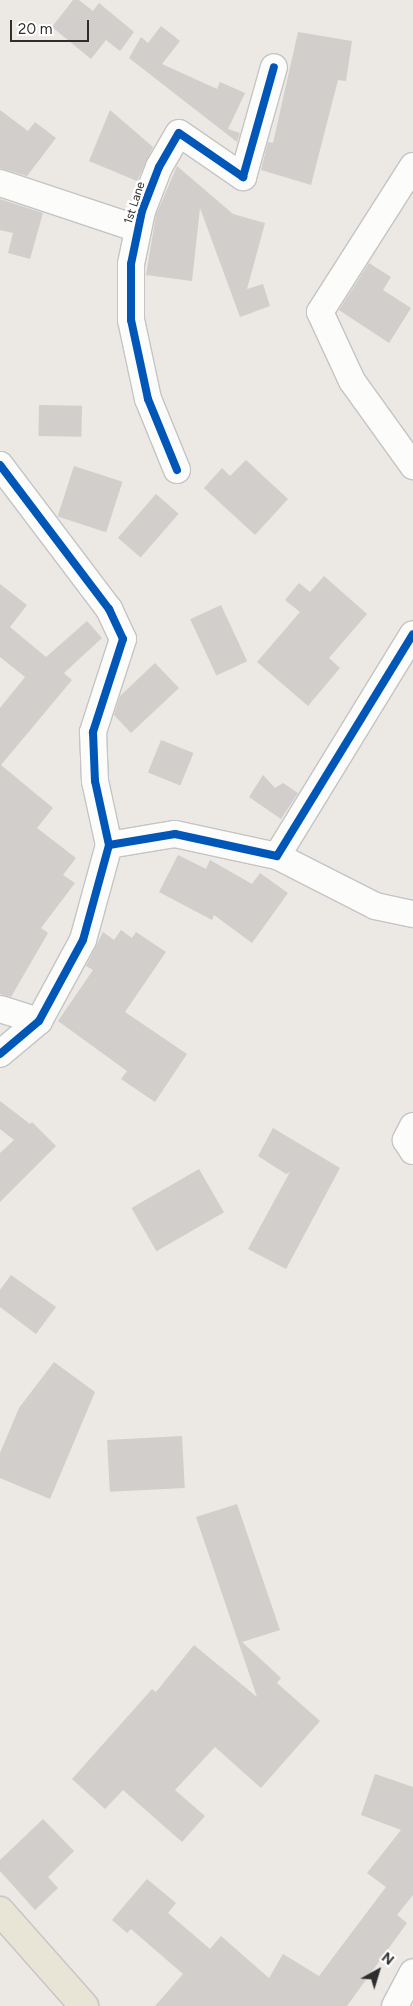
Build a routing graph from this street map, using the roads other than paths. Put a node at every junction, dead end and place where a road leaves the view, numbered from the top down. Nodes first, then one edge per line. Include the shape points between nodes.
1 (274, 67) dead end
2 (413, 166) edge
3 (0, 183) edge
4 (138, 229) junction
5 (0, 465) edge
6 (413, 466) edge
7 (177, 470) dead end
8 (413, 634) edge
9 (109, 845) junction
10 (277, 856) junction
11 (413, 914) edge
12 (0, 1009) edge
13 (39, 1021) junction
14 (0, 1054) edge
15 (413, 1126) edge
16 (413, 1151) edge
17 (0, 1911) edge
18 (413, 1972) edge
19 (84, 2006) edge
20 (395, 2006) edge

1 - 4 street, 1st Lane via 243,176 179,133 159,167
2 - 6 street via 320,312 352,381
3 - 4 street, 1st Lane
4 - 7 street, 1st Lane via 131,264 134,340 148,399
5 - 9 street via 109,609 123,639 93,732 96,781
8 - 10 street
9 - 10 street via 174,834
9 - 13 street via 83,940
10 - 11 street via 375,906
12 - 13 street
13 - 14 street
15 - 16 street via 406,1140
17 - 19 main road
18 - 20 street

